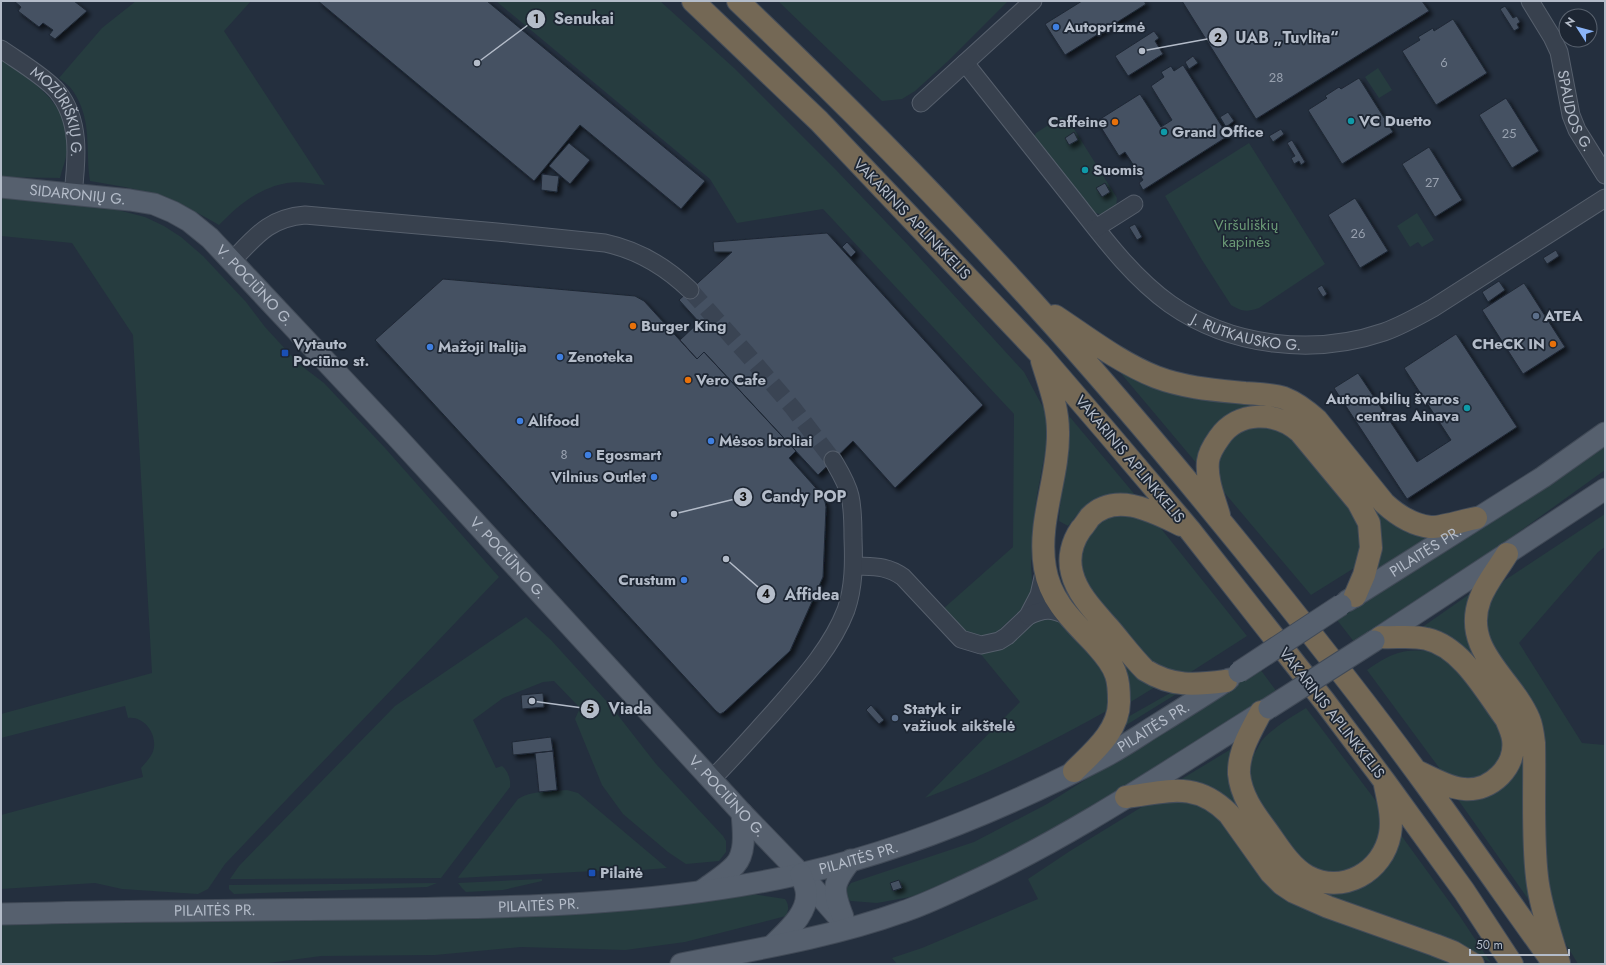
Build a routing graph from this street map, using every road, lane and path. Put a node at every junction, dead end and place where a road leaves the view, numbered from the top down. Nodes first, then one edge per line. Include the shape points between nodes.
1 (693, 1) edge
2 (738, 1) edge
3 (1032, 1) edge
4 (1530, 1) edge
5 (1, 49) edge
6 (965, 63) junction
7 (921, 103) dead end
8 (1605, 175) edge
9 (1, 187) edge
10 (74, 194) junction
11 (1605, 198) edge
12 (154, 204) joint
13 (1134, 204) dead end
14 (1096, 228) junction
15 (232, 261) junction
16 (690, 290) tunnel mouth
17 (1030, 299) junction
18 (1039, 353) junction
19 (1605, 433) edge
20 (833, 460) tunnel mouth
21 (1605, 489) edge
22 (1476, 518) junction
23 (1220, 520) junction
24 (1189, 529) junction
25 (1507, 554) junction
26 (854, 566) junction
27 (1045, 568) junction
28 (1348, 601) junction
29 (1028, 616) junction
30 (1068, 616) junction
31 (1378, 639) junction
32 (1233, 677) junction
33 (1265, 710) junction
34 (1415, 770) junction
35 (1074, 771) junction
36 (711, 780) junction
37 (1385, 782) junction
38 (1126, 797) junction
39 (742, 813) junction
40 (851, 860) junction
41 (801, 874) junction
42 (701, 892) junction
43 (1, 914) edge
44 (848, 928) junction
45 (773, 945) junction
46 (681, 964) edge
47 (1473, 964) edge
48 (1512, 964) edge
49 (1554, 964) edge
50 (1559, 964) edge

1 - 18 highway, VAKARINIS APLINKKELIS via 804,106
2 - 17 highway, VAKARINIS APLINKKELIS via 878,138
3 - 6 street
4 - 8 street, SPAUDOS G. via 1559,52 1576,130
5 - 10 street, MOZŪRIŠKIŲ G. via 57,91 66,105 77,142
6 - 7 street
6 - 14 street, J. RUTKAUSKO G.
9 - 10 main road, SIDARONIŲ G.
10 - 12 main road, SIDARONIŲ G.
11 - 14 street, J. RUTKAUSKO G. via 1410,321 1375,334 1328,344 1302,346 1252,339 1210,326 1171,304 1134,272
12 - 15 main road, V. POCIŪNO G. via 189,221
13 - 14 street
15 - 16 street via 265,228 292,216 305,215 605,243 648,258 671,273
15 - 36 main road, V. POCIŪNO G.
17 - 22 highway via 1114,356 1156,377 1185,386 1266,395 1293,402 1317,420 1384,503 1404,518 1431,527
17 - 23 highway, VAKARINIS APLINKKELIS via 1126,407
18 - 24 highway, VAKARINIS APLINKKELIS
18 - 27 highway via 1054,401 1058,432 1045,525
19 - 22 main road, PILAITĖS PR. via 1543,477
20 - 26 street via 850,496
21 - 25 main road
22 - 28 main road, PILAITĖS PR.
23 - 28 highway via 1208,476 1208,460 1222,433 1232,424 1258,417 1271,417 1291,424 1358,502 1369,523 1371,548 1364,575
23 - 34 highway, VAKARINIS APLINKKELIS
24 - 32 highway via 1148,509 1123,504 1104,508 1091,517 1079,532 1070,558 1072,573 1087,602 1145,670 1156,677 1179,684 1204,684
24 - 37 highway, VAKARINIS APLINKKELIS
25 - 31 main road
25 - 50 highway via 1480,599 1477,634 1488,659 1521,704 1533,731 1537,878
26 - 29 street via 886,568 896,572 953,632 970,643 981,645 999,641
26 - 36 street via 846,610 826,648 789,694
27 - 29 street via 1038,595
27 - 30 highway via 1055,597
28 - 32 main road, PILAITĖS PR., bridge
29 - 30 street via 1048,610 1055,610
30 - 35 highway via 1110,662 1119,689 1118,714 1111,730
31 - 33 main road, bridge
31 - 34 highway via 1426,638 1453,651 1506,719 1514,740 1511,759 1505,770 1497,779 1476,788 1453,787
32 - 35 main road, PILAITĖS PR. via 1122,747
33 - 37 highway via 1247,739 1240,760 1241,788 1260,822 1287,858 1306,876 1317,881 1344,882 1367,872 1377,864 1390,833
33 - 38 main road
34 - 49 highway, VAKARINIS APLINKKELIS
35 - 40 main road, PILAITĖS PR. via 1002,807 926,836
36 - 39 main road, V. POCIŪNO G.
37 - 48 highway, VAKARINIS APLINKKELIS via 1464,891
38 - 44 main road via 1005,867 902,912
38 - 47 highway via 1184,790 1209,798 1229,814 1271,873 1294,892 1328,907 1453,952
39 - 41 main road, V. POCIŪNO G.
39 - 42 main road via 744,830 740,857 735,865
40 - 41 main road, PILAITĖS PR.
40 - 44 main road via 838,876 835,888 836,900
41 - 42 main road, PILAITĖS PR.
41 - 44 main road, V. POCIŪNO G.
41 - 45 main road via 806,891 804,907 797,919
42 - 43 main road, PILAITĖS PR. via 557,906
44 - 45 main road
45 - 46 main road

